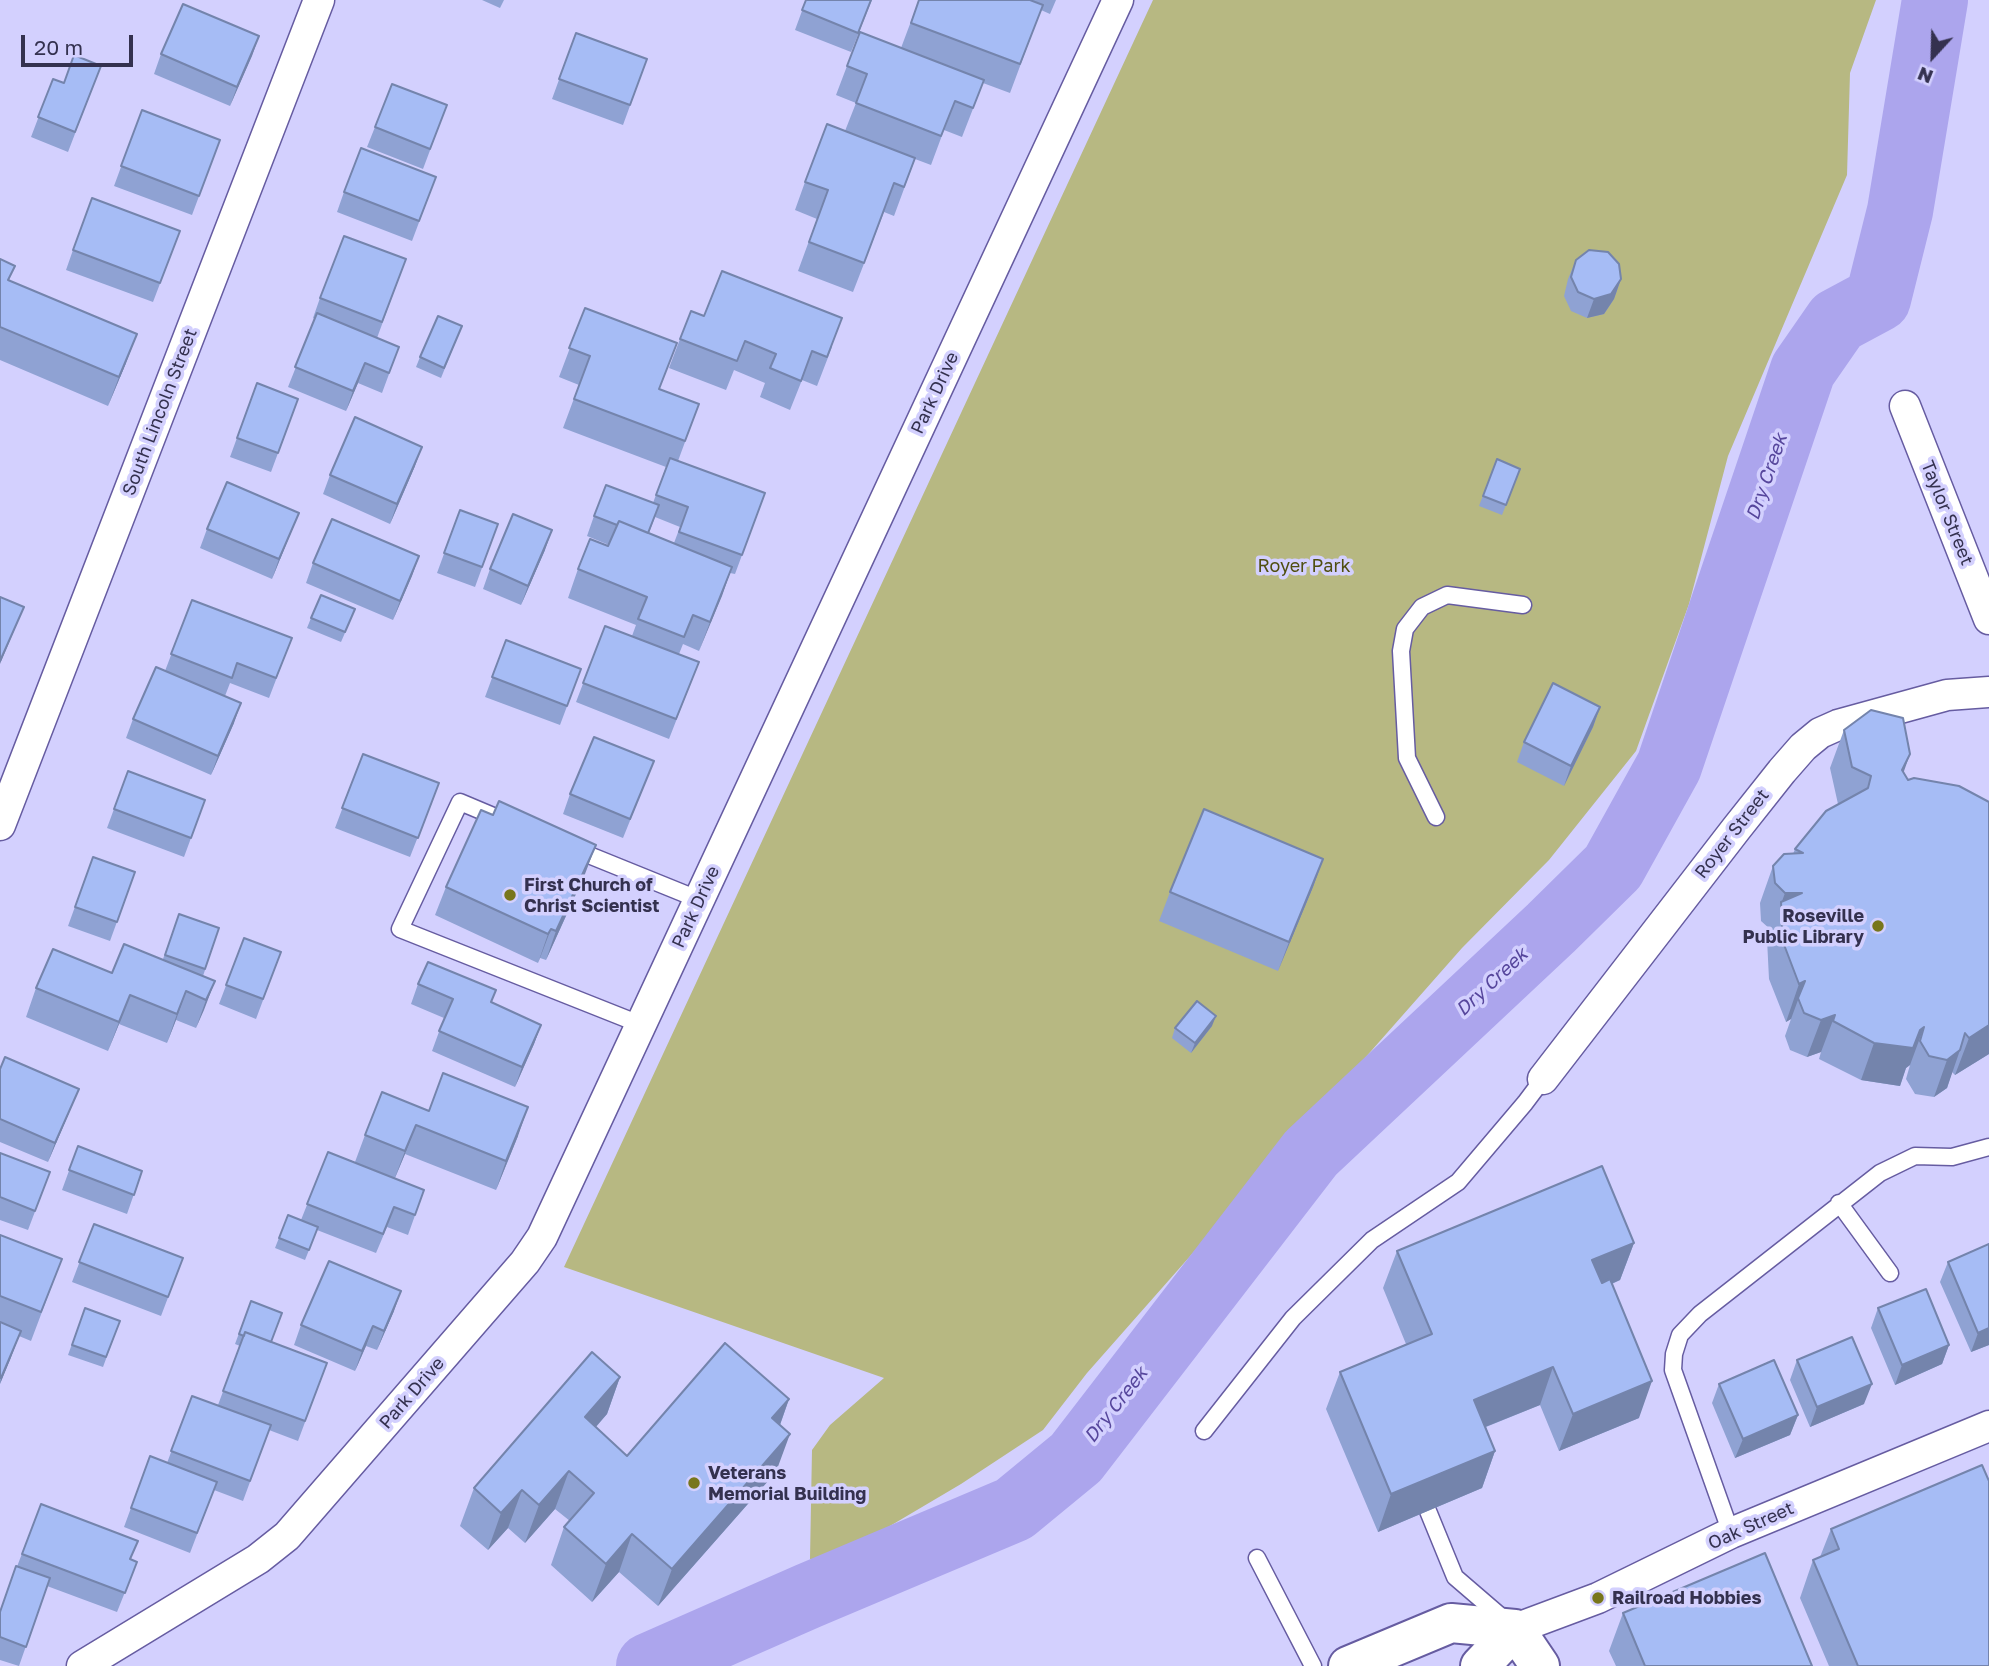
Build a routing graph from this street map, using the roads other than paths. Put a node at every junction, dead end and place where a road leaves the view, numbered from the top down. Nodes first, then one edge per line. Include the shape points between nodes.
1 (319, 0) edge
2 (1118, 0) edge
3 (1905, 407) dead end
4 (1523, 605) dead end
5 (1989, 619) edge
6 (1989, 692) edge
7 (1436, 817) dead end
8 (510, 822) edge
9 (0, 825) edge
10 (561, 843) edge
11 (700, 900) junction
12 (642, 1025) junction
13 (1543, 1079) joint
14 (1989, 1147) edge
15 (1839, 1203) junction
16 (1891, 1273) dead end
17 (1989, 1426) edge
18 (1204, 1431) dead end
19 (1428, 1511) edge
20 (1731, 1533) junction
21 (1257, 1558) dead end
22 (1515, 1629) junction
23 (82, 1666) edge
24 (1313, 1666) edge
25 (1348, 1666) edge
26 (1480, 1666) edge
27 (1540, 1666) edge

1 - 9 street, South Lincoln Street
2 - 11 street, Park Drive
3 - 5 street, Taylor Street
4 - 7 lane via 1447,595 1422,607 1405,628 1401,651 1407,758
6 - 13 street, Royer Street via 1947,695 1838,725 1803,747
8 - 12 lane via 460,802 400,929
10 - 11 lane
11 - 12 street, Park Drive
12 - 23 street, Park Drive via 542,1237 339,1478 287,1536 258,1559
13 - 18 lane via 1458,1182 1372,1240 1293,1318
14 - 15 lane via 1952,1157 1915,1156 1880,1173
15 - 16 lane
15 - 20 lane via 1680,1335 1673,1370
17 - 20 street, Oak Street
19 - 22 lane via 1455,1577
20 - 22 street, Oak Street via 1598,1598
21 - 24 lane
22 - 25 main road, Oak Street via 1451,1623
22 - 26 main road, Oak Street
22 - 27 main road

